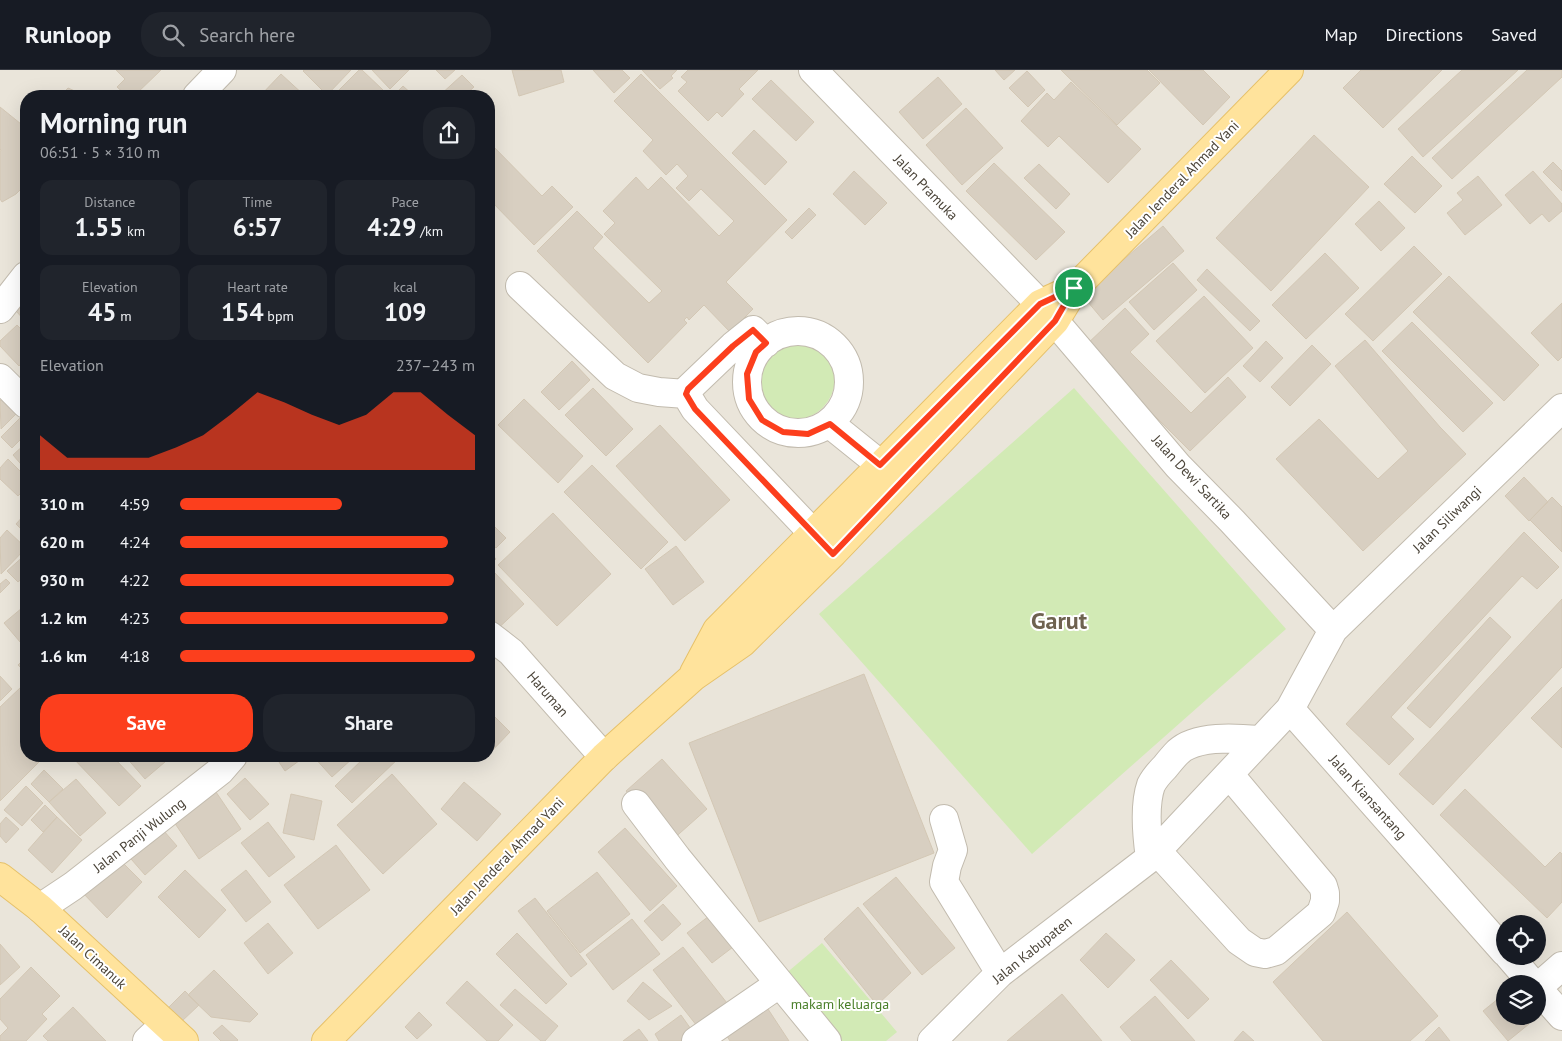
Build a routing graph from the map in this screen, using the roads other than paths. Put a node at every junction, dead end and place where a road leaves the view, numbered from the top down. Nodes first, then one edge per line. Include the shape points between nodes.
1 (812, 70) edge
2 (1289, 70) edge
3 (20, 284) edge
4 (520, 286) dead end
5 (0, 309) edge
6 (1048, 312) junction
7 (766, 343) junction
8 (0, 378) edge
9 (686, 394) junction
10 (20, 398) edge
11 (1562, 408) edge
12 (830, 424) junction
13 (880, 465) junction
14 (814, 533) junction
15 (833, 554) junction
16 (1333, 630) junction
17 (495, 640) edge
18 (692, 677) junction
19 (1290, 709) junction
20 (1259, 740) junction
21 (604, 757) junction
22 (228, 762) edge
23 (1228, 774) junction
24 (636, 804) dead end
25 (944, 819) dead end
26 (1148, 858) junction
27 (0, 877) edge
28 (40, 908) junction
29 (1496, 942) edge
30 (1517, 965) edge
31 (1562, 966) edge
32 (1000, 973) junction
33 (1525, 975) edge
34 (1546, 981) edge
35 (779, 984) junction
36 (1546, 997) edge
37 (1562, 1016) edge
38 (165, 1035) edge
39 (326, 1041) edge
40 (696, 1041) edge
41 (827, 1041) edge
42 (932, 1041) edge

1 - 6 street, Jalan Pramuka
2 - 6 main road, Jalan Jenderal Ahmad Yani
3 - 5 street
4 - 9 street via 615,376 638,388
6 - 13 main road, Jalan Jenderal Ahmad Yani
6 - 15 main road, Jalan Jenderal Ahmad Yani
6 - 16 street, Jalan Dewi Sartika via 1178,466
7 - 9 street via 753,330
7 - 12 street via 756,352 747,374 749,399 762,420 783,432 808,434
7 - 12 street via 775,335 799,330 823,336 842,353 851,378 844,404
8 - 10 street
9 - 14 street via 695,409
11 - 16 street, Jalan Siliwangi
12 - 13 street
13 - 14 main road, Jalan Jenderal Ahmad Yani
14 - 15 street
14 - 18 main road, Jalan Jenderal Ahmad Yani via 717,630
15 - 18 main road, Jalan Jenderal Ahmad Yani via 742,643
16 - 19 street
17 - 21 street, Haruman via 511,652
18 - 21 main road, Jalan Jenderal Ahmad Yani
19 - 20 street, Jalan Kabupaten
19 - 29 street, Jalan Kiansantang
20 - 23 street, Jalan Kabupaten
20 - 26 street via 1206,741 1178,751 1152,784 1148,798
21 - 39 main road, Jalan Jenderal Ahmad Yani
22 - 28 street, Jalan Panji Wulung via 220,772
23 - 26 street, Jalan Kabupaten
23 - 26 street via 1323,886 1326,893 1321,913 1276,951 1255,952
24 - 35 street
25 - 32 street via 953,850 944,882
26 - 32 street, Jalan Kabupaten
27 - 28 main road, Jalan Cimanuk
28 - 38 main road, Jalan Cimanuk
30 - 33 street
31 - 34 street
32 - 42 street, Jalan Kabupaten
35 - 40 street
35 - 41 street
36 - 37 street

